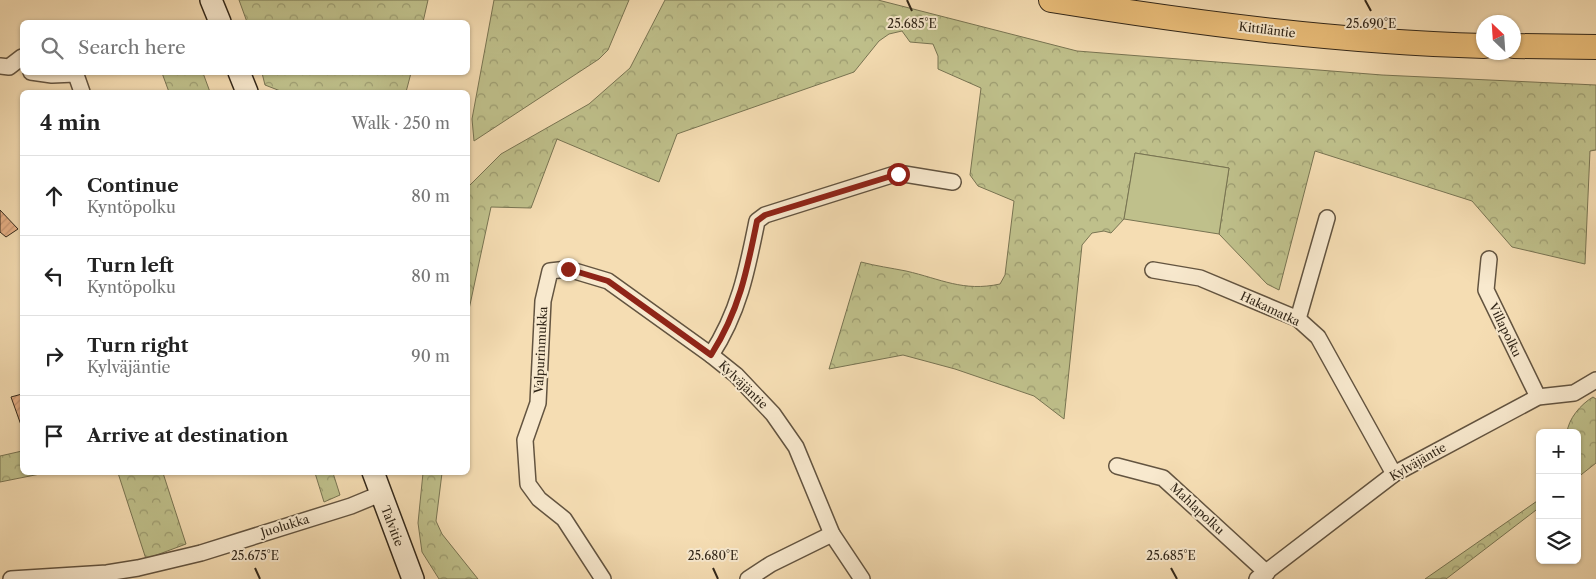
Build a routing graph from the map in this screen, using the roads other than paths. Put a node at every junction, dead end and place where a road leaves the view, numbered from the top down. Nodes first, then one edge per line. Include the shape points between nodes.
1 (211, 0) edge
2 (1051, 0) edge
3 (219, 20) edge
4 (1476, 46) edge
5 (1521, 46) edge
6 (1596, 47) edge
7 (20, 59) edge
8 (10, 68) edge
9 (76, 75) edge
10 (240, 75) edge
11 (81, 90) edge
12 (246, 90) edge
13 (953, 182) dead end
14 (1327, 218) dead end
15 (1489, 259) dead end
16 (1153, 270) dead end
17 (550, 271) joint
18 (1298, 319) junction
19 (711, 355) junction
20 (1596, 380) edge
21 (1538, 397) junction
22 (1117, 466) dead end
23 (1394, 474) junction
24 (373, 475) edge
25 (380, 494) junction
26 (832, 534) junction
27 (107, 576) edge
28 (1262, 576) edge
29 (11, 579) edge
30 (413, 579) edge
31 (603, 579) edge
32 (748, 579) edge
33 (862, 579) edge

1 - 3 street
2 - 4 main road, Kittiläntie via 1278,32
5 - 6 main road
7 - 8 street
9 - 11 street
10 - 12 street
13 - 19 street via 898,174 765,215 757,221 740,296 727,330
14 - 18 street
15 - 21 street, Villapolku via 1486,290
16 - 18 street, Hakamatka via 1200,278
17 - 19 street, Kylväjäntie via 568,269 608,281
17 - 31 street, Valpurinmukka via 543,301 538,404 525,440 528,484 539,499 564,519
18 - 23 street, Hakamatka via 1318,337
19 - 26 street, Kylväjäntie via 736,375 773,414 796,447
20 - 21 street, Kylväjäntie via 1574,393
21 - 23 street, Kylväjäntie
22 - 28 street, Mahlapolku via 1163,478
23 - 28 street, Kylväjäntie
24 - 25 street, Talvitie
25 - 27 street, Juolukka via 200,553
25 - 30 street, Talvitie
26 - 32 street
26 - 33 street, Kylväjäntie
27 - 29 street, Juolukka

